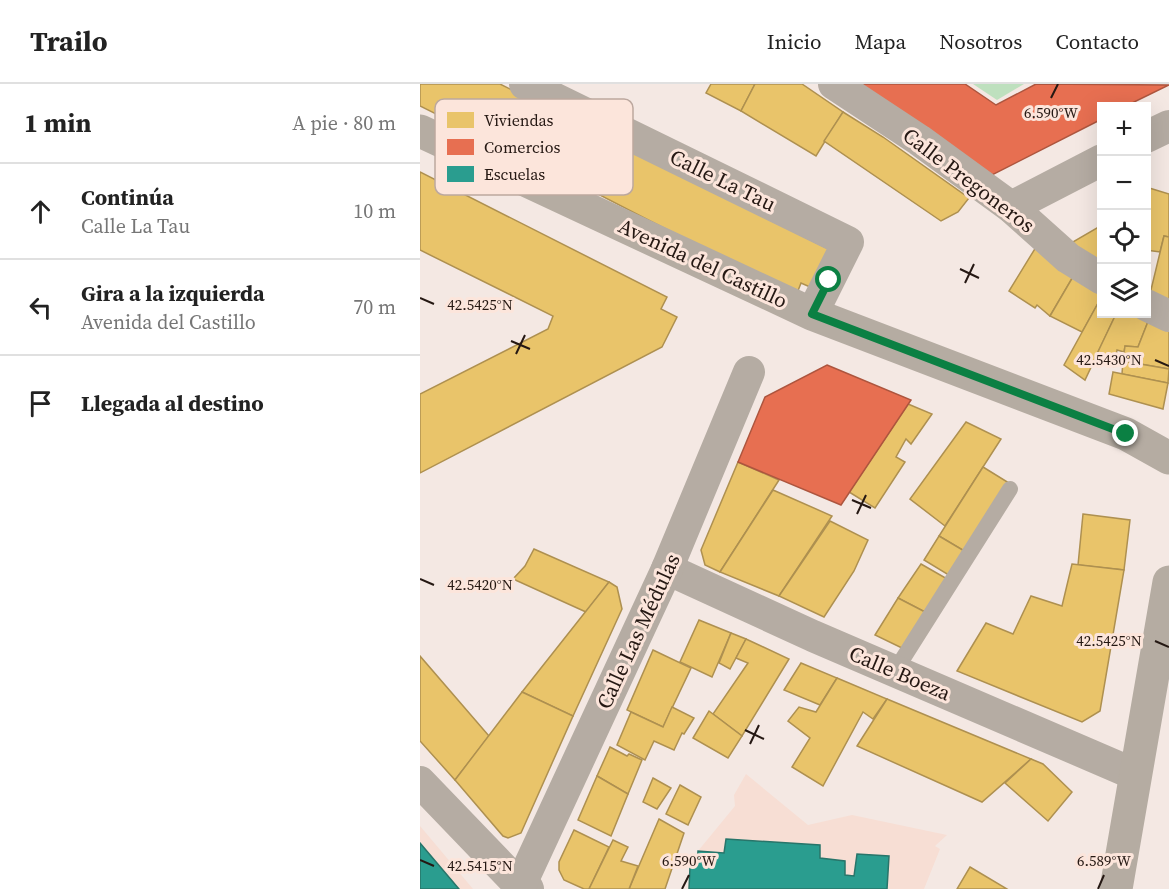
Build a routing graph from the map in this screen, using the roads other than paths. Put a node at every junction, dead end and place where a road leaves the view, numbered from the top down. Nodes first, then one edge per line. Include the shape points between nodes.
1 (525, 84) edge
2 (834, 84) edge
3 (556, 99) edge
4 (1169, 126) edge
5 (420, 131) edge
6 (1151, 135) edge
7 (633, 137) edge
8 (435, 138) edge
9 (1097, 162) edge
10 (557, 195) edge
11 (1011, 207) junction
12 (1097, 276) edge
13 (1151, 307) edge
14 (812, 314) junction
15 (1169, 316) edge
16 (749, 372) dead end
17 (1126, 434) junction
18 (1169, 438) edge
19 (1169, 458) edge
20 (1010, 489) dead end
21 (668, 569) junction
22 (1169, 582) edge
23 (896, 671) junction
24 (1134, 774) junction
25 (420, 782) edge
26 (524, 888) edge
27 (1116, 889) edge

1 - 3 street, Calle La Tau
2 - 11 street, Calle Pregoneros
4 - 6 street
5 - 8 main road, Avenida del Castillo
7 - 14 street, Calle La Tau via 848,242
9 - 11 street
10 - 14 main road, Avenida del Castillo
11 - 12 street, Calle Pregoneros via 1068,258
13 - 15 street
14 - 17 main road, Avenida del Castillo
16 - 21 street, Calle Las Médulas
17 - 18 main road, Avenida del Castillo
17 - 19 main road, Avenida del Castillo
20 - 23 lane
21 - 23 street, Calle Boeza
21 - 26 street, Calle Las Médulas
22 - 24 main road
23 - 24 street, Calle Boeza
24 - 27 main road
25 - 26 street

